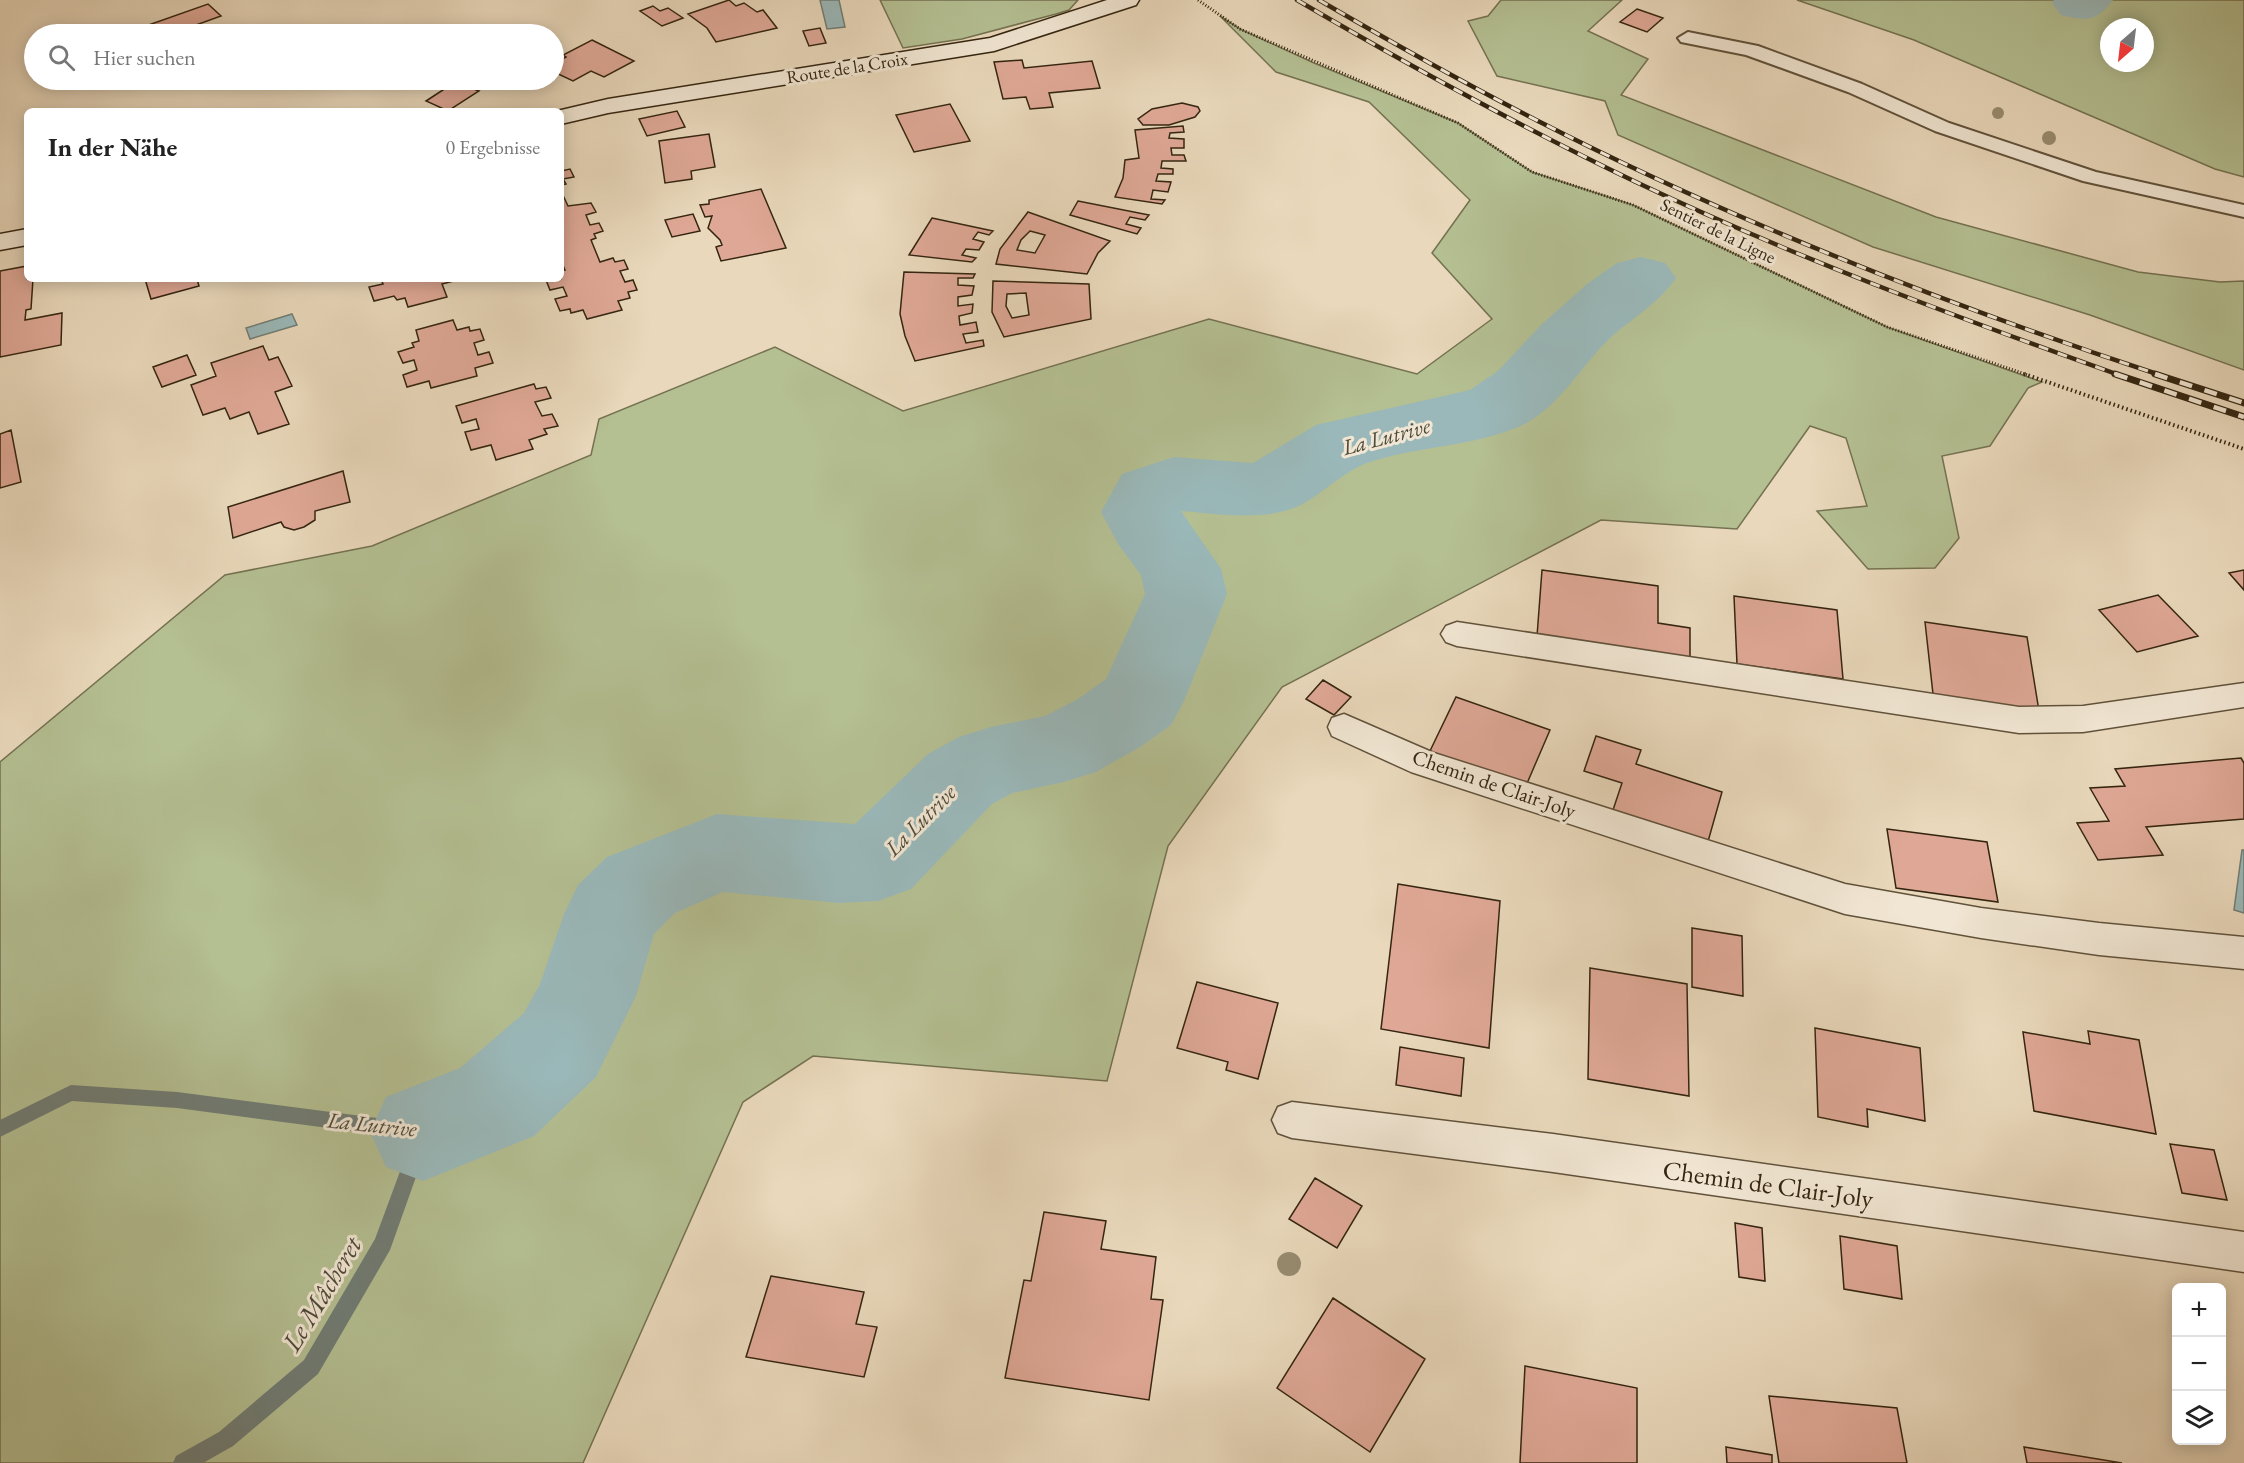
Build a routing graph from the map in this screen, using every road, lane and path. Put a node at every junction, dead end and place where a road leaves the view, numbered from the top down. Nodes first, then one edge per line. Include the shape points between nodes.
1 (1127, 0) edge
2 (1198, 0) edge
3 (1688, 38) dead end
4 (564, 116) edge
5 (2244, 210) edge
6 (24, 238) edge
7 (0, 242) edge
8 (2244, 449) edge
9 (1457, 634) dead end
10 (2244, 695) edge
11 (1344, 727) dead end
12 (2244, 953) edge
13 (1292, 1120) dead end
14 (2244, 1252) edge

1 - 4 street, Route de la Croix via 994,44
2 - 8 path, Sentier de la Ligne via 1240,29 1458,123 1532,172 1633,205 1887,327
3 - 5 lane via 1751,50 1855,88 1941,127 2090,177
6 - 7 street
9 - 10 street via 2019,720 2083,719
11 - 12 street, Chemin de Clair-Joly via 1423,763 1845,899 2099,939
13 - 14 street, Chemin de Clair-Joly

